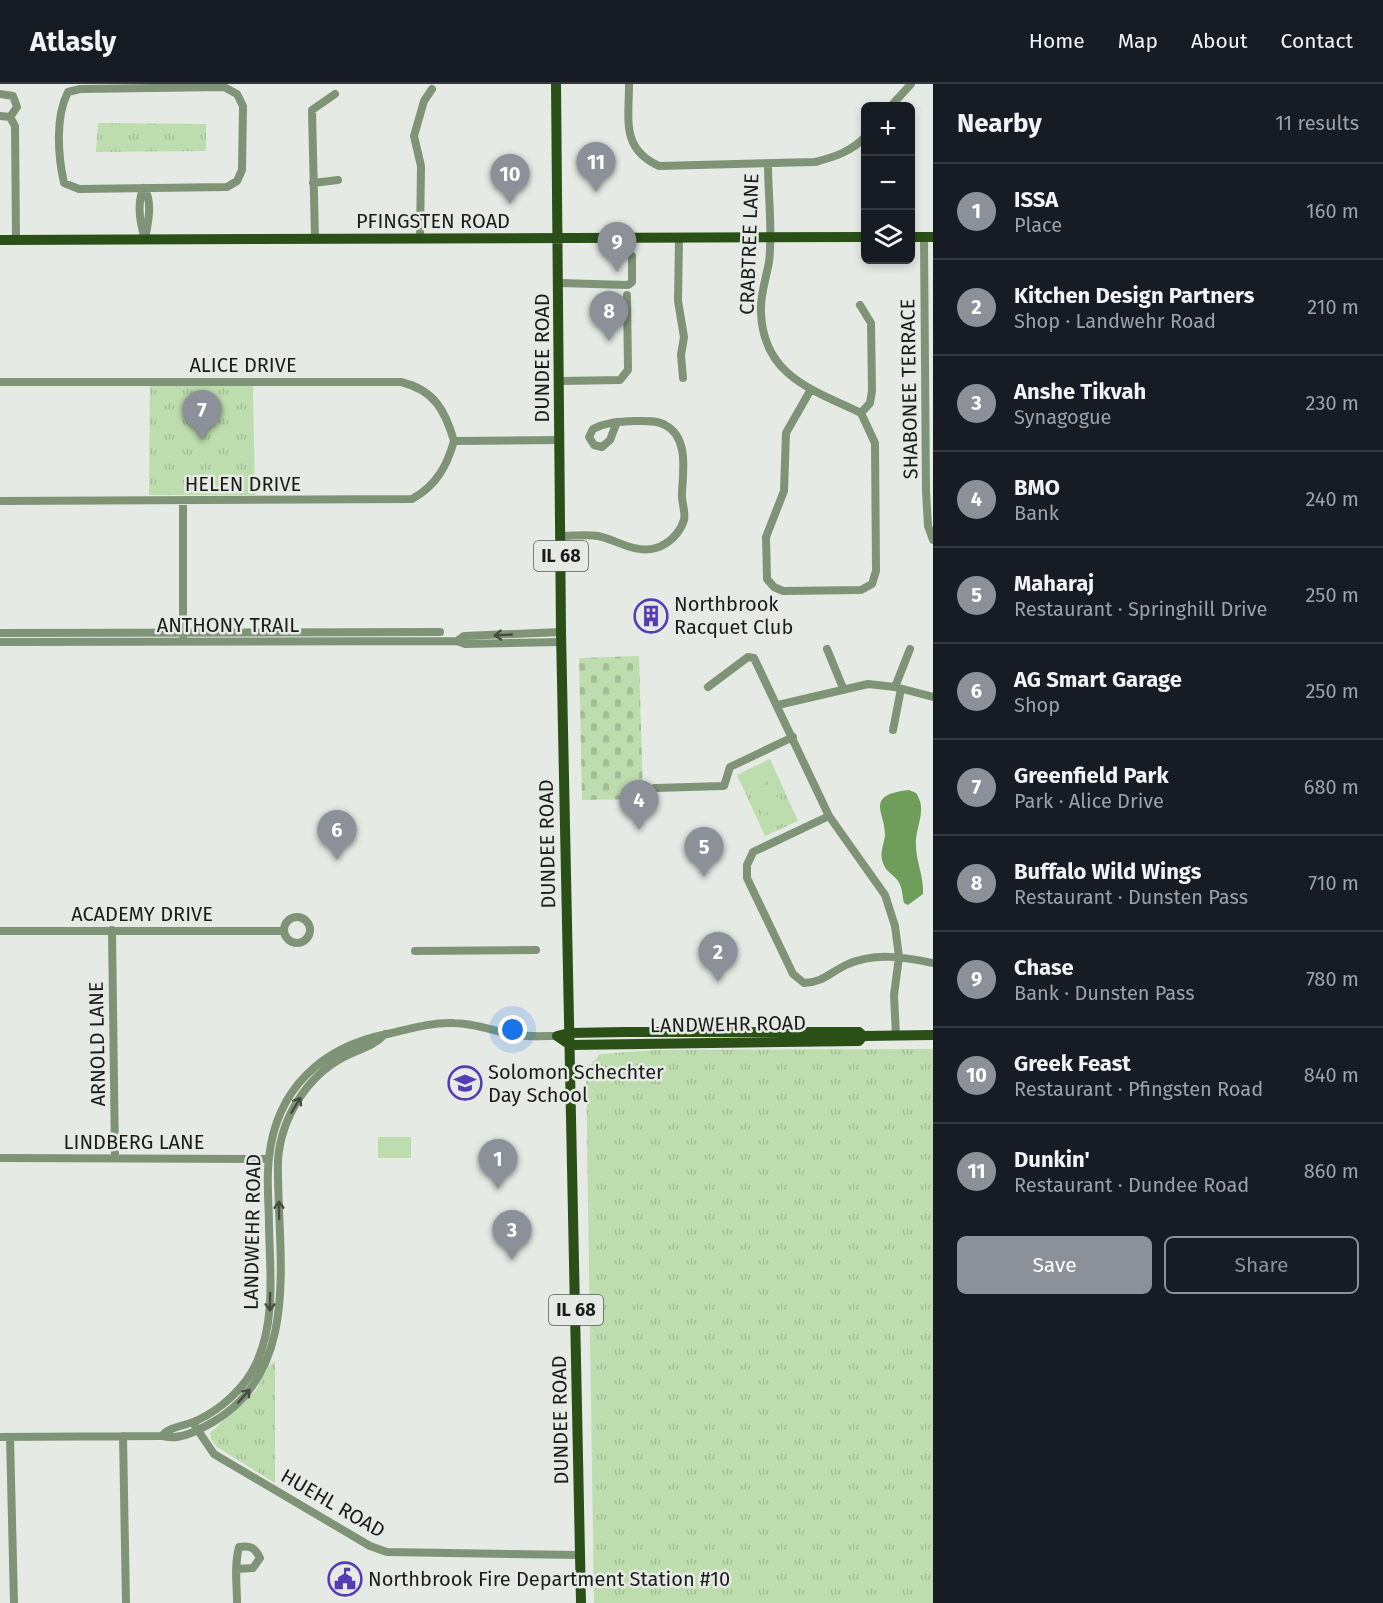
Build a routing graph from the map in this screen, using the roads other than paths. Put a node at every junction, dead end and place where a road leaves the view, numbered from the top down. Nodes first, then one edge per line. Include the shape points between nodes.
1 (556, 84) edge
2 (629, 84) edge
3 (911, 84) edge
4 (432, 89) dead end
5 (0, 94) edge
6 (335, 94) dead end
7 (895, 102) edge
8 (0, 116) edge
9 (10, 117) junction
10 (861, 141) edge
11 (768, 165) junction
12 (338, 180) dead end
13 (313, 183) junction
14 (144, 188) junction
15 (769, 237) junction
16 (861, 237) edge
17 (928, 237) edge
18 (420, 238) junction
19 (560, 238) junction
20 (679, 238) junction
21 (145, 239) junction
22 (315, 239) junction
23 (0, 240) edge
24 (16, 240) junction
25 (632, 256) dead end
26 (560, 283) junction
27 (627, 295) dead end
28 (860, 305) dead end
29 (682, 378) dead end
30 (560, 381) junction
31 (0, 382) edge
32 (810, 391) junction
33 (861, 413) junction
34 (616, 422) dead end
35 (560, 440) junction
36 (454, 441) junction
37 (0, 501) edge
38 (183, 501) junction
39 (561, 536) junction
40 (933, 540) edge
41 (379, 632) junction
42 (440, 632) dead end
43 (0, 633) edge
44 (183, 633) junction
45 (561, 637) junction
46 (0, 642) edge
47 (183, 642) junction
48 (378, 643) junction
49 (910, 648) dead end
50 (827, 649) dead end
51 (708, 687) dead end
52 (843, 688) junction
53 (898, 688) junction
54 (933, 698) edge
55 (778, 705) junction
56 (893, 730) dead end
57 (793, 737) junction
58 (655, 788) dead end
59 (829, 816) junction
60 (112, 930) junction
61 (0, 931) edge
62 (283, 931) dead end
63 (415, 951) dead end
64 (536, 951) dead end
65 (899, 957) junction
66 (933, 963) edge
67 (569, 1033) junction
68 (385, 1034) junction
69 (933, 1035) edge
70 (557, 1036) junction
71 (863, 1036) junction
72 (896, 1036) junction
73 (570, 1044) junction
74 (0, 1158) edge
75 (115, 1158) junction
76 (268, 1159) junction
77 (193, 1422) junction
78 (197, 1430) junction
79 (123, 1436) junction
80 (162, 1436) junction
81 (0, 1437) edge
82 (10, 1437) junction
83 (580, 1555) junction
84 (237, 1569) dead end
85 (14, 1603) edge
86 (126, 1603) edge
87 (237, 1603) edge
88 (581, 1603) edge

1 - 19 main road, DUNDEE ROAD / IL 68
2 - 11 street via 630,139 646,160 659,166
3 - 7 street
4 - 18 street via 424,101 414,136 421,166
5 - 9 street via 16,99 17,107
6 - 13 street via 312,110
8 - 9 street
9 - 24 street via 15,126
10 - 11 street, CRABTREE LANE via 834,157 815,162
11 - 15 street, CRABTREE LANE
12 - 13 street
13 - 22 street
14 - 14 street via 79,189 64,183 60,107 68,92 224,87 237,94 243,106 242,170 237,181 226,187
14 - 21 street via 148,194
15 - 16 main road, PFINGSTEN ROAD
15 - 20 main road, PFINGSTEN ROAD
15 - 32 street, CRABTREE LANE via 769,261 761,298 763,331 778,363
17 - 40 street, SHABONEE TERRACE via 924,328 927,514
18 - 19 main road, PFINGSTEN ROAD
18 - 22 main road, PFINGSTEN ROAD
19 - 20 main road, PFINGSTEN ROAD
19 - 26 main road, DUNDEE ROAD / IL 68
20 - 29 street
21 - 22 main road, PFINGSTEN ROAD
21 - 24 main road, PFINGSTEN ROAD
23 - 24 main road, PFINGSTEN ROAD
25 - 26 street via 632,282 628,285
26 - 30 main road, DUNDEE ROAD / IL 68
27 - 30 street via 626,376 620,380
28 - 33 street via 871,323 873,391 870,403
30 - 35 main road, DUNDEE ROAD / IL 68
31 - 36 street, ALICE DRIVE via 401,382 419,386 435,400
32 - 33 street, CRABTREE LANE
32 - 33 street via 786,433 784,492 766,537 767,579 783,591 861,590 872,584 876,571 875,443
34 - 39 street via 659,423 676,436 683,454 685,518 668,543 653,549 621,546 598,536
35 - 36 street
35 - 39 main road, DUNDEE ROAD / IL 68
36 - 38 street, HELEN DRIVE via 448,462 436,480 412,499
37 - 38 street, HELEN DRIVE
38 - 44 street
39 - 45 main road, DUNDEE ROAD / IL 68
41 - 42 street, ANTHONY TRAIL
41 - 44 street, ANTHONY TRAIL
41 - 48 street
43 - 44 street, ANTHONY TRAIL
44 - 47 street
45 - 48 street, ANTHONY TRAIL via 465,644
45 - 67 main road, DUNDEE ROAD / IL 68
46 - 47 street, ANTHONY TRAIL
47 - 48 street, ANTHONY TRAIL
49 - 53 street
50 - 52 street
51 - 55 street via 748,657 754,658
52 - 53 street via 868,684
52 - 55 street
53 - 54 street
53 - 56 street
55 - 57 street
57 - 58 street via 730,767 724,786
57 - 59 street
59 - 65 street via 885,895
59 - 65 street via 753,852 747,865 747,878 793,974 804,983 819,982 846,965 874,957
60 - 61 street, ACADEMY DRIVE
60 - 62 street, ACADEMY DRIVE
60 - 75 street, ARNOLD LANE
63 - 64 street
65 - 66 street
65 - 72 street via 894,995
67 - 70 main road, LANDWEHR ROAD
67 - 71 main road, LANDWEHR ROAD via 859,1032
67 - 73 main road, DUNDEE ROAD / IL 68
68 - 70 street, LANDWEHR ROAD via 454,1023 517,1035
68 - 76 street, LANDWEHR ROAD via 347,1045 306,1074 280,1115
78 -> 68 street, LANDWEHR ROAD via 222,1416 248,1392 274,1344 280,1309 278,1156 291,1112 321,1073 342,1058 376,1043
69 - 72 main road, LANDWEHR ROAD
70 - 73 main road
71 - 72 main road, LANDWEHR ROAD
71 - 73 main road, LANDWEHR ROAD via 859,1041
73 - 83 main road, DUNDEE ROAD / IL 68
74 - 75 street, LINDBERG LANE
75 - 76 street, LINDBERG LANE
76 -> 77 street, LANDWEHR ROAD via 270,1308 265,1342 243,1384 216,1410
77 - 78 street, HUEHL ROAD
77 - 80 street
78 - 80 street via 169,1438
78 - 83 street, HUEHL ROAD via 213,1454 370,1546 387,1552
79 - 80 street
79 - 82 street
79 - 86 street
81 - 82 street
82 - 85 street
83 - 88 main road, DUNDEE ROAD / IL 68
84 - 87 street

